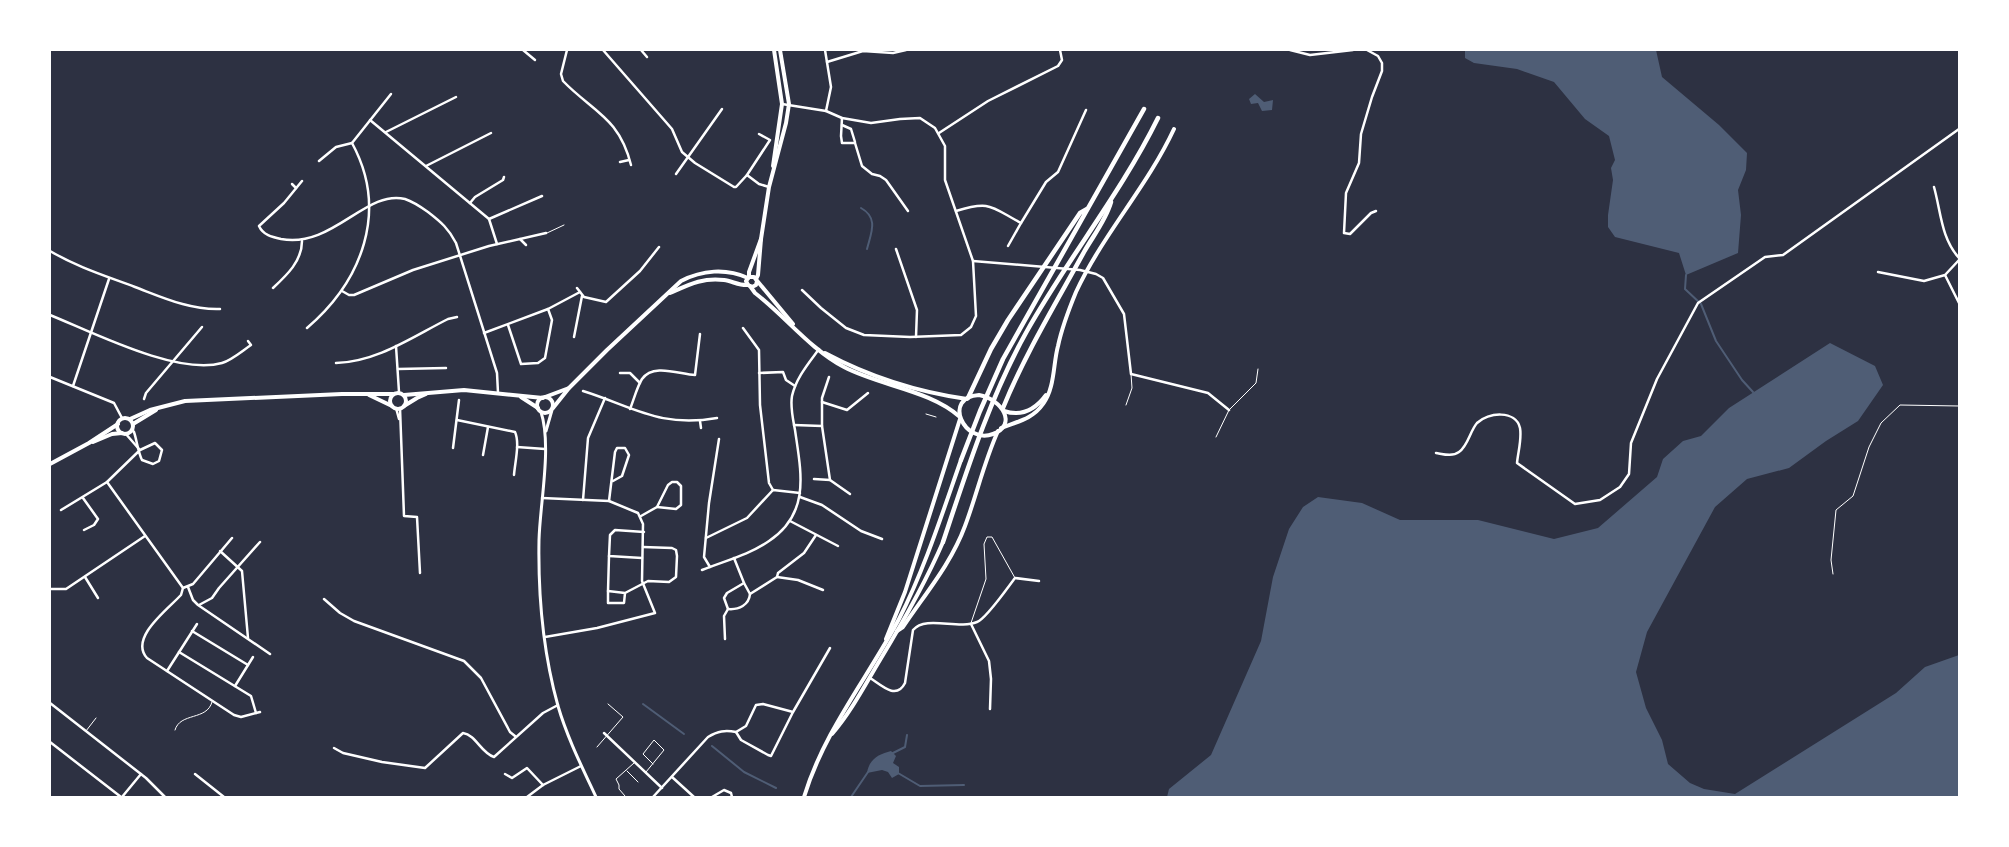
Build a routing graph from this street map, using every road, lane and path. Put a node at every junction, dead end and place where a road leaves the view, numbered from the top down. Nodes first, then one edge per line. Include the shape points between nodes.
1 (523, 50) edge
2 (566, 50) edge
3 (603, 50) edge
4 (641, 50) edge
5 (774, 50) edge
6 (780, 50) edge
7 (825, 50) edge
8 (906, 50) edge
9 (1060, 50) edge
10 (1290, 50) edge
11 (1353, 50) edge
12 (1367, 50) edge
13 (863, 51) edge
14 (647, 57) dead end
15 (535, 60) dead end
16 (828, 62) junction
17 (391, 94) dead end
18 (456, 97) dead end
19 (782, 104) junction
20 (789, 104) junction
21 (722, 109) dead end
22 (1144, 109) dead end
23 (1086, 110) dead end
24 (826, 111) junction
25 (842, 118) junction
26 (1158, 118) dead end
27 (370, 120) junction
28 (842, 125) junction
29 (1174, 129) dead end
30 (1959, 129) edge
31 (385, 133) junction
32 (939, 133) junction
33 (491, 134) dead end
34 (759, 134) dead end
35 (352, 143) junction
36 (855, 143) junction
37 (688, 157) junction
38 (629, 160) junction
39 (319, 161) dead end
40 (620, 162) dead end
41 (631, 165) dead end
42 (426, 166) junction
43 (773, 171) junction
44 (676, 174) dead end
45 (747, 175) junction
46 (504, 177) dead end
47 (302, 181) dead end
48 (292, 184) dead end
49 (769, 187) junction
50 (1934, 187) dead end
51 (296, 188) junction
52 (542, 196) dead end
53 (1112, 198) junction
54 (470, 203) junction
55 (369, 206) junction
56 (1088, 208) junction
57 (908, 211) dead end
58 (956, 211) junction
59 (1376, 211) dead end
60 (489, 218) junction
61 (1021, 223) junction
62 (564, 225) dead end
63 (546, 233) joint
64 (520, 239) junction
65 (761, 239) junction
66 (302, 241) junction
67 (497, 244) junction
68 (526, 245) dead end
69 (1008, 246) dead end
70 (659, 247) dead end
71 (896, 248) dead end
72 (50, 251) edge
73 (459, 256) junction
74 (1959, 259) edge
75 (973, 261) junction
76 (1878, 272) dead end
77 (1945, 275) junction
78 (748, 277) junction
79 (109, 279) junction
80 (756, 280) junction
81 (749, 286) junction
82 (273, 288) dead end
83 (577, 288) dead end
84 (802, 290) dead end
85 (342, 291) junction
86 (580, 292) junction
87 (670, 292) junction
88 (582, 296) junction
89 (1959, 303) edge
90 (220, 309) dead end
91 (548, 309) junction
92 (50, 315) edge
93 (457, 317) dead end
94 (508, 325) junction
95 (202, 327) dead end
96 (307, 328) dead end
97 (743, 328) dead end
98 (796, 328) junction
99 (90, 332) junction
100 (484, 333) junction
101 (700, 334) dead end
102 (574, 337) dead end
103 (916, 337) junction
104 (694, 339) dead end
105 (248, 340) dead end
106 (699, 340) junction
107 (396, 346) junction
108 (818, 349) junction
109 (173, 361) junction
110 (336, 363) dead end
111 (446, 368) dead end
112 (398, 369) junction
113 (1258, 370) dead end
114 (620, 372) dead end
115 (759, 373) junction
116 (1131, 374) junction
117 (50, 377) edge
118 (828, 377) dead end
119 (640, 383) junction
120 (73, 386) junction
121 (795, 386) junction
122 (569, 388) junction
123 (583, 391) dead end
124 (399, 392) junction
125 (1049, 392) junction
126 (430, 393) junction
127 (498, 393) junction
128 (868, 393) dead end
129 (367, 394) junction
130 (392, 394) junction
131 (404, 394) junction
132 (519, 396) junction
133 (544, 397) junction
134 (605, 398) junction
135 (968, 398) junction
136 (144, 399) dead end
137 (459, 400) dead end
138 (822, 402) junction
139 (1126, 405) dead end
140 (1959, 406) edge
141 (398, 407) junction
142 (630, 408) junction
143 (1003, 408) junction
144 (157, 409) junction
145 (552, 409) junction
146 (539, 410) junction
147 (1229, 410) junction
148 (926, 414) dead end
149 (936, 417) dead end
150 (122, 418) junction
151 (717, 418) dead end
152 (960, 418) junction
153 (130, 419) junction
154 (457, 420) junction
155 (700, 421) junction
156 (118, 424) junction
157 (133, 424) junction
158 (794, 425) junction
159 (488, 426) junction
160 (822, 426) junction
161 (701, 428) dead end
162 (132, 430) junction
163 (1000, 430) junction
164 (546, 431) junction
165 (124, 433) junction
166 (1216, 437) dead end
167 (719, 439) dead end
168 (89, 443) junction
169 (517, 446) junction
170 (453, 448) dead end
171 (545, 449) junction
172 (140, 450) junction
173 (1436, 453) dead end
174 (482, 455) dead end
175 (962, 460) joint
176 (50, 464) edge
177 (514, 475) dead end
178 (814, 480) dead end
179 (830, 480) junction
180 (613, 481) junction
181 (107, 482) junction
182 (773, 490) junction
183 (800, 493) junction
184 (850, 494) dead end
185 (84, 498) junction
186 (542, 498) junction
187 (800, 498) junction
188 (583, 500) junction
189 (610, 501) junction
190 (657, 508) junction
191 (61, 510) dead end
192 (641, 516) junction
193 (790, 521) junction
194 (84, 530) dead end
195 (644, 532) junction
196 (816, 535) junction
197 (145, 536) junction
198 (232, 538) dead end
199 (706, 538) junction
200 (882, 539) dead end
201 (260, 542) dead end
202 (943, 542) joint
203 (838, 546) dead end
204 (643, 547) junction
205 (220, 551) junction
206 (609, 556) junction
207 (642, 558) junction
208 (734, 558) junction
209 (238, 567) junction
210 (710, 567) junction
211 (702, 570) dead end
212 (420, 573) dead end
213 (1833, 574) dead end
214 (85, 577) junction
215 (777, 577) junction
216 (1015, 578) junction
217 (1039, 581) dead end
218 (744, 583) junction
219 (643, 584) junction
220 (188, 586) junction
221 (183, 588) junction
222 (50, 589) edge
223 (823, 590) dead end
224 (608, 591) junction
225 (625, 593) junction
226 (750, 594) junction
227 (98, 598) dead end
228 (324, 599) dead end
229 (198, 605) junction
230 (728, 608) junction
231 (197, 624) dead end
232 (971, 624) junction
233 (192, 631) junction
234 (897, 632) junction
235 (544, 637) junction
236 (248, 638) junction
237 (724, 639) dead end
238 (886, 642) junction
239 (830, 648) dead end
240 (179, 652) junction
241 (270, 654) dead end
242 (253, 657) dead end
243 (248, 665) junction
244 (167, 671) junction
245 (870, 678) junction
246 (236, 686) junction
247 (212, 701) junction
248 (50, 703) edge
249 (608, 704) dead end
250 (558, 705) junction
251 (990, 709) dead end
252 (260, 712) dead end
253 (793, 712) junction
254 (256, 713) junction
255 (96, 718) dead end
256 (175, 730) dead end
257 (85, 731) junction
258 (736, 732) junction
259 (604, 734) junction
260 (515, 736) junction
261 (829, 738) junction
262 (50, 742) edge
263 (597, 747) dead end
264 (334, 748) dead end
265 (634, 762) junction
266 (653, 764) junction
267 (581, 766) junction
268 (626, 770) junction
269 (646, 772) junction
270 (141, 774) junction
271 (195, 774) dead end
272 (505, 774) dead end
273 (672, 776) junction
274 (638, 782) dead end
275 (542, 785) junction
276 (662, 788) junction
277 (625, 796) edge
278 (122, 797) edge
279 (165, 797) edge
280 (224, 797) edge
281 (527, 797) edge
282 (596, 797) edge
283 (653, 797) edge
284 (694, 797) edge
285 (712, 797) edge
286 (732, 797) edge
287 (804, 797) edge

1 - 15 street
2 - 38 street via 561,74 563,81 607,118 620,137
3 - 37 street via 672,129 682,152
4 - 14 street
5 - 19 main road
6 - 20 main road
7 - 16 street
8 - 13 street via 893,53
9 - 32 street via 1062,60 1058,66 988,100
10 - 11 street via 1310,56
12 - 59 street via 1378,56 1382,68 1362,134 1359,163 1346,193 1344,233 1350,234
13 - 16 street
16 - 24 street via 831,86
17 - 27 street
18 - 31 street
19 - 20 street
19 - 43 main road
20 - 24 street
20 - 43 main road
21 - 37 street
22 - 56 highway
23 - 61 street via 1058,172 1046,182
24 - 25 street
25 - 28 street
25 - 32 street via 871,123 920,118
26 - 53 highway
27 - 31 street
27 - 35 street
28 - 36 street via 851,129
28 - 36 street via 842,143
29 - 125 main road via 1155,165 1082,280 1060,335
30 - 173 street via 1783,255 1765,257 1698,303 1657,380 1631,443 1629,474 1620,487 1600,500 1575,504 1517,463 1520,426 1512,417 1499,414 1482,418 1460,452 1453,455
31 - 42 street
32 - 58 street via 945,146 945,180
33 - 42 street
34 - 45 street via 770,140
35 - 39 street via 336,147
35 - 55 street via 364,172
36 - 57 street via 862,166 886,180
37 - 44 street
37 - 45 street via 734,187
38 - 40 street
38 - 41 street
42 - 54 street
43 - 49 main road
45 - 49 street
46 - 54 street
47 - 51 street
48 - 51 street
49 - 65 main road
50 - 74 street via 1942,226
51 - 66 street via 259,226 267,235
52 - 60 street
53 - 143 highway via 1108,212 1010,389
53 - 202 highway via 1042,305 1011,362 978,438
54 - 60 street
55 - 66 street via 330,230
55 - 73 street via 397,198 417,204 451,232
55 - 85 street via 363,249
56 - 135 highway via 1080,213 1008,320
56 - 175 highway via 1003,359
58 - 61 street via 976,205 992,206
58 - 75 street
60 - 67 street
61 - 69 street
62 - 63 lane
63 - 64 street
64 - 67 street
64 - 68 street
65 - 78 main road
65 - 80 main road
66 - 82 street via 298,260
67 - 73 street
70 - 88 street via 635,276 606,302
71 - 103 street via 917,310
72 - 79 street
73 - 85 street via 412,270 354,294
73 - 100 street
74 - 77 street
75 - 103 street via 976,316 971,327 961,335
75 - 116 street via 1080,270 1100,275 1124,314
76 - 77 street via 1924,281
77 - 89 street
78 - 80 main road
78 - 81 main road
78 - 87 main road via 727,272 705,272 681,281
79 - 90 street via 190,307
79 - 99 street
80 - 81 main road via 756,285
80 - 98 main road
81 - 87 main road via 701,280
81 - 98 main road
83 - 86 street
84 - 103 street via 820,308 854,332 872,336
85 - 96 street via 322,316
86 - 88 street
86 - 91 street
87 - 122 main road
88 - 102 street
91 - 94 street
91 - 94 street via 552,320 550,332 545,358 538,363 522,364
92 - 99 street
93 - 107 street via 448,318
94 - 100 street
95 - 109 street
97 - 115 street via 758,346
98 - 108 main road
99 - 109 street
99 - 120 street
100 - 127 street via 497,373
101 - 106 street
104 - 106 street
105 - 109 street via 251,345 223,363
106 - 119 street via 695,375 654,370
107 - 110 street via 360,361
107 - 112 street
108 - 121 street
108 - 135 main road via 844,364 880,377 919,389
108 - 152 main road via 851,371 938,401
109 - 136 street
111 - 112 street
112 - 124 street
113 - 147 lane via 1254,386
114 - 119 street via 630,373
115 - 121 street via 783,372 786,380
115 - 182 street via 762,430 769,483
116 - 139 lane via 1132,390
116 - 147 street via 1208,393
117 - 120 street
118 - 138 street
119 - 142 street
120 - 150 street via 114,403
121 - 158 street via 791,404
122 - 133 main road
122 - 145 main road
123 - 134 street
124 - 130 main road
124 - 131 main road
125 - 143 main road via 1025,412 1017,414
125 - 163 main road via 1036,412
126 - 127 main road via 464,390
126 - 131 main road
126 - 141 main road
127 - 132 main road
128 - 138 street via 847,410
129 - 130 main road
129 - 141 main road
129 - 144 main road via 197,400
130 - 141 main road via 390,400
131 - 141 main road via 406,400
132 - 133 main road
132 - 146 main road
133 - 145 main road via 552,400
133 - 146 main road via 539,400
134 - 142 street
134 - 188 street via 588,438
135 - 143 main road via 976,395 989,398
135 - 152 main road via 960,408
137 - 154 street
138 - 160 street
140 - 213 lane via 1900,406 1881,423 1869,447 1853,496 1836,510 1831,560
141 - 212 street via 404,516 417,516
142 - 155 street via 659,418
143 - 163 main road via 1004,421
144 - 153 main road
144 - 157 main road
145 - 146 main road via 548,413
145 - 164 street
146 - 164 street
147 - 166 lane
148 - 149 lane
150 - 153 main road
150 - 156 main road
151 - 155 street
152 - 163 main road via 964,426 975,433 989,436
152 - 238 main road via 914,567
153 - 157 main road
154 - 159 street
154 - 170 street
155 - 161 street
156 - 165 main road
156 - 168 main road
157 - 162 main road
158 - 160 street
158 - 183 street via 802,478
159 - 169 street via 515,432
159 - 174 street
160 - 179 street
162 - 165 main road
162 - 172 street
163 - 234 main road via 953,553
164 - 171 street
165 - 168 main road
165 - 172 street
167 - 199 street
168 - 176 main road
169 - 171 street
169 - 177 street
171 - 186 street
172 - 172 street via 142,460 149,464 161,458 162,450 155,442
172 - 181 street
175 - 238 main road via 921,572
178 - 179 street
179 - 184 street
180 - 180 street via 615,452 618,448 625,448 629,455 623,473
180 - 189 street
181 - 185 street
181 - 197 street
182 - 183 street
182 - 199 street via 747,518
183 - 187 street
185 - 191 street
185 - 194 street via 98,519
186 - 188 street
186 - 235 street via 539,564
187 - 193 street
187 - 200 street via 822,505 861,531
188 - 189 street
189 - 192 street
190 - 190 street via 679,508 682,497 680,484 670,483
190 - 192 street
192 - 195 street
193 - 196 street
193 - 208 street via 769,541
195 - 204 street
195 - 206 street via 612,531
196 - 203 street
196 - 215 street via 804,553
197 - 214 street
197 - 221 street
198 - 205 street
199 - 210 street via 704,559
201 - 209 street
202 - 234 main road via 920,593
204 - 207 street
204 - 219 street via 672,548 677,556 674,580
205 - 209 street
205 - 220 street
206 - 207 street
206 - 224 street
207 - 219 street
208 - 210 street
208 - 218 street
209 - 229 street via 212,598
209 - 236 street via 242,571
210 - 211 street
214 - 222 street via 66,589
214 - 227 street
215 - 223 street via 798,580
215 - 226 street
216 - 217 street
216 - 232 street via 980,620
216 - 232 lane via 992,537 987,537 984,544 986,579
218 - 226 street
218 - 230 street via 726,595 724,601
219 - 225 street
219 - 235 street via 655,613
220 - 221 street
220 - 229 street
221 - 244 street via 181,595 146,633 142,642 146,656
224 - 225 street
224 - 225 street via 608,603 624,603
226 - 230 street via 746,604
228 - 260 street via 354,621 464,661 481,678
229 - 236 street
230 - 237 street via 724,616
231 - 233 street
232 - 245 street via 924,623 915,627 905,683 901,689 889,691
232 - 251 street via 989,662
233 - 240 street
233 - 243 street
234 - 245 main road
235 - 250 street
236 - 241 street
238 - 261 main road
239 - 253 street
240 - 244 street
240 - 246 street
242 - 243 street
243 - 246 street
244 - 247 street
245 - 261 main road
246 - 254 street via 252,696
247 - 254 street via 237,717
247 - 256 lane via 204,713 180,721
248 - 257 street
249 - 259 lane via 623,717
250 - 260 street
250 - 267 street
252 - 254 street
253 - 258 street via 756,705 746,726
253 - 258 street via 772,756 741,740
255 - 257 lane
257 - 270 street
258 - 273 street via 715,732
259 - 263 lane
259 - 265 street
260 - 264 street via 494,757 468,734 461,734 427,767 422,768 382,762
261 - 287 main road
262 - 278 street
265 - 268 lane
265 - 269 street
266 - 266 lane via 664,750 654,740 643,754
266 - 269 lane
267 - 275 street
267 - 282 street
268 - 274 lane
268 - 277 lane via 616,779
269 - 276 street
270 - 278 street
270 - 279 street
271 - 280 street
272 - 275 street via 512,778 527,768
273 - 276 street
273 - 284 street
275 - 281 street
276 - 283 street
285 - 286 street via 724,790

